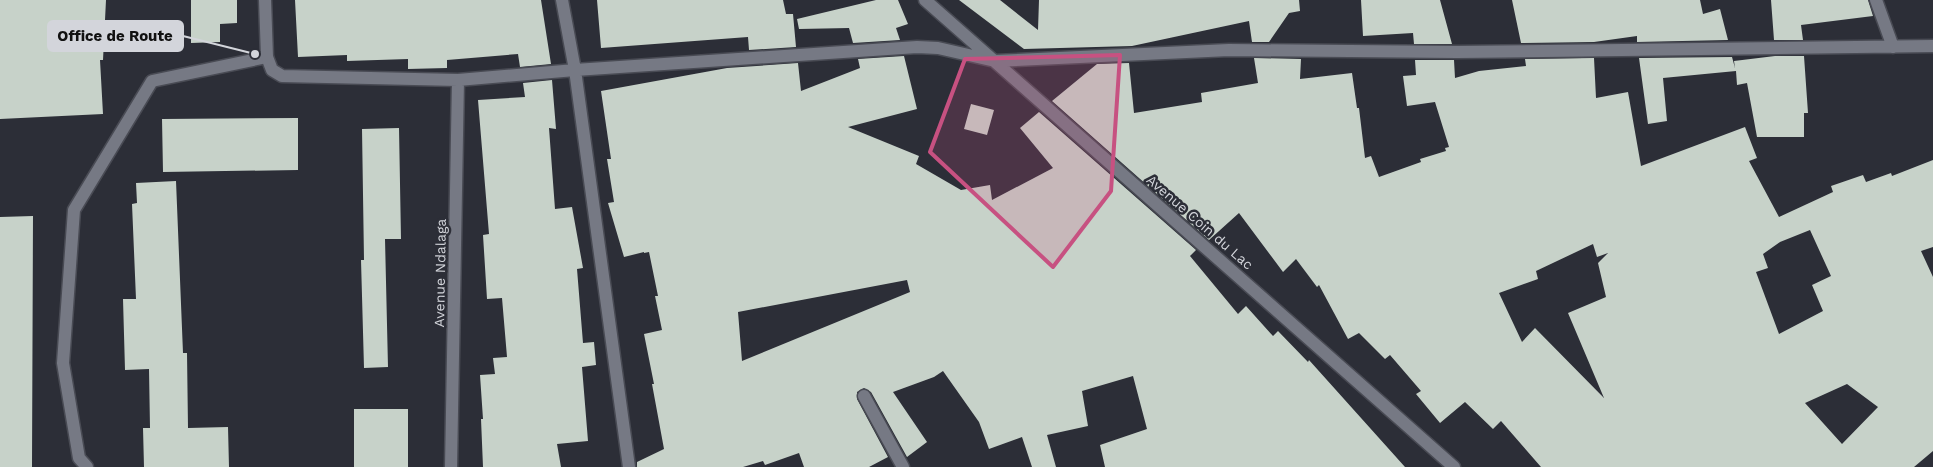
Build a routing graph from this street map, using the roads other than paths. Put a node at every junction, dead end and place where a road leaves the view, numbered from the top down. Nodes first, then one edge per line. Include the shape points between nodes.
1 (265, 0) edge
2 (562, 0) edge
3 (925, 0) edge
4 (1876, 0) edge
5 (1893, 46) junction
6 (1933, 46) edge
7 (267, 57) junction
8 (995, 61) junction
9 (575, 70) junction
10 (458, 80) junction
11 (864, 396) dead end
12 (87, 467) edge
13 (451, 467) edge
14 (629, 467) edge
15 (902, 467) edge
16 (1454, 467) edge

1 - 7 street
2 - 9 street
3 - 8 street, Avenue Coin du Lac
4 - 5 street
5 - 6 street
5 - 8 street via 1457,52 1229,50
7 - 10 street via 272,70 282,76
7 - 12 street via 152,81 74,210 63,363 79,458
8 - 9 street via 938,48 917,47
8 - 16 street, Avenue Coin du Lac
9 - 10 street
9 - 14 street
10 - 13 street, Avenue Ndalaga
11 - 15 street

